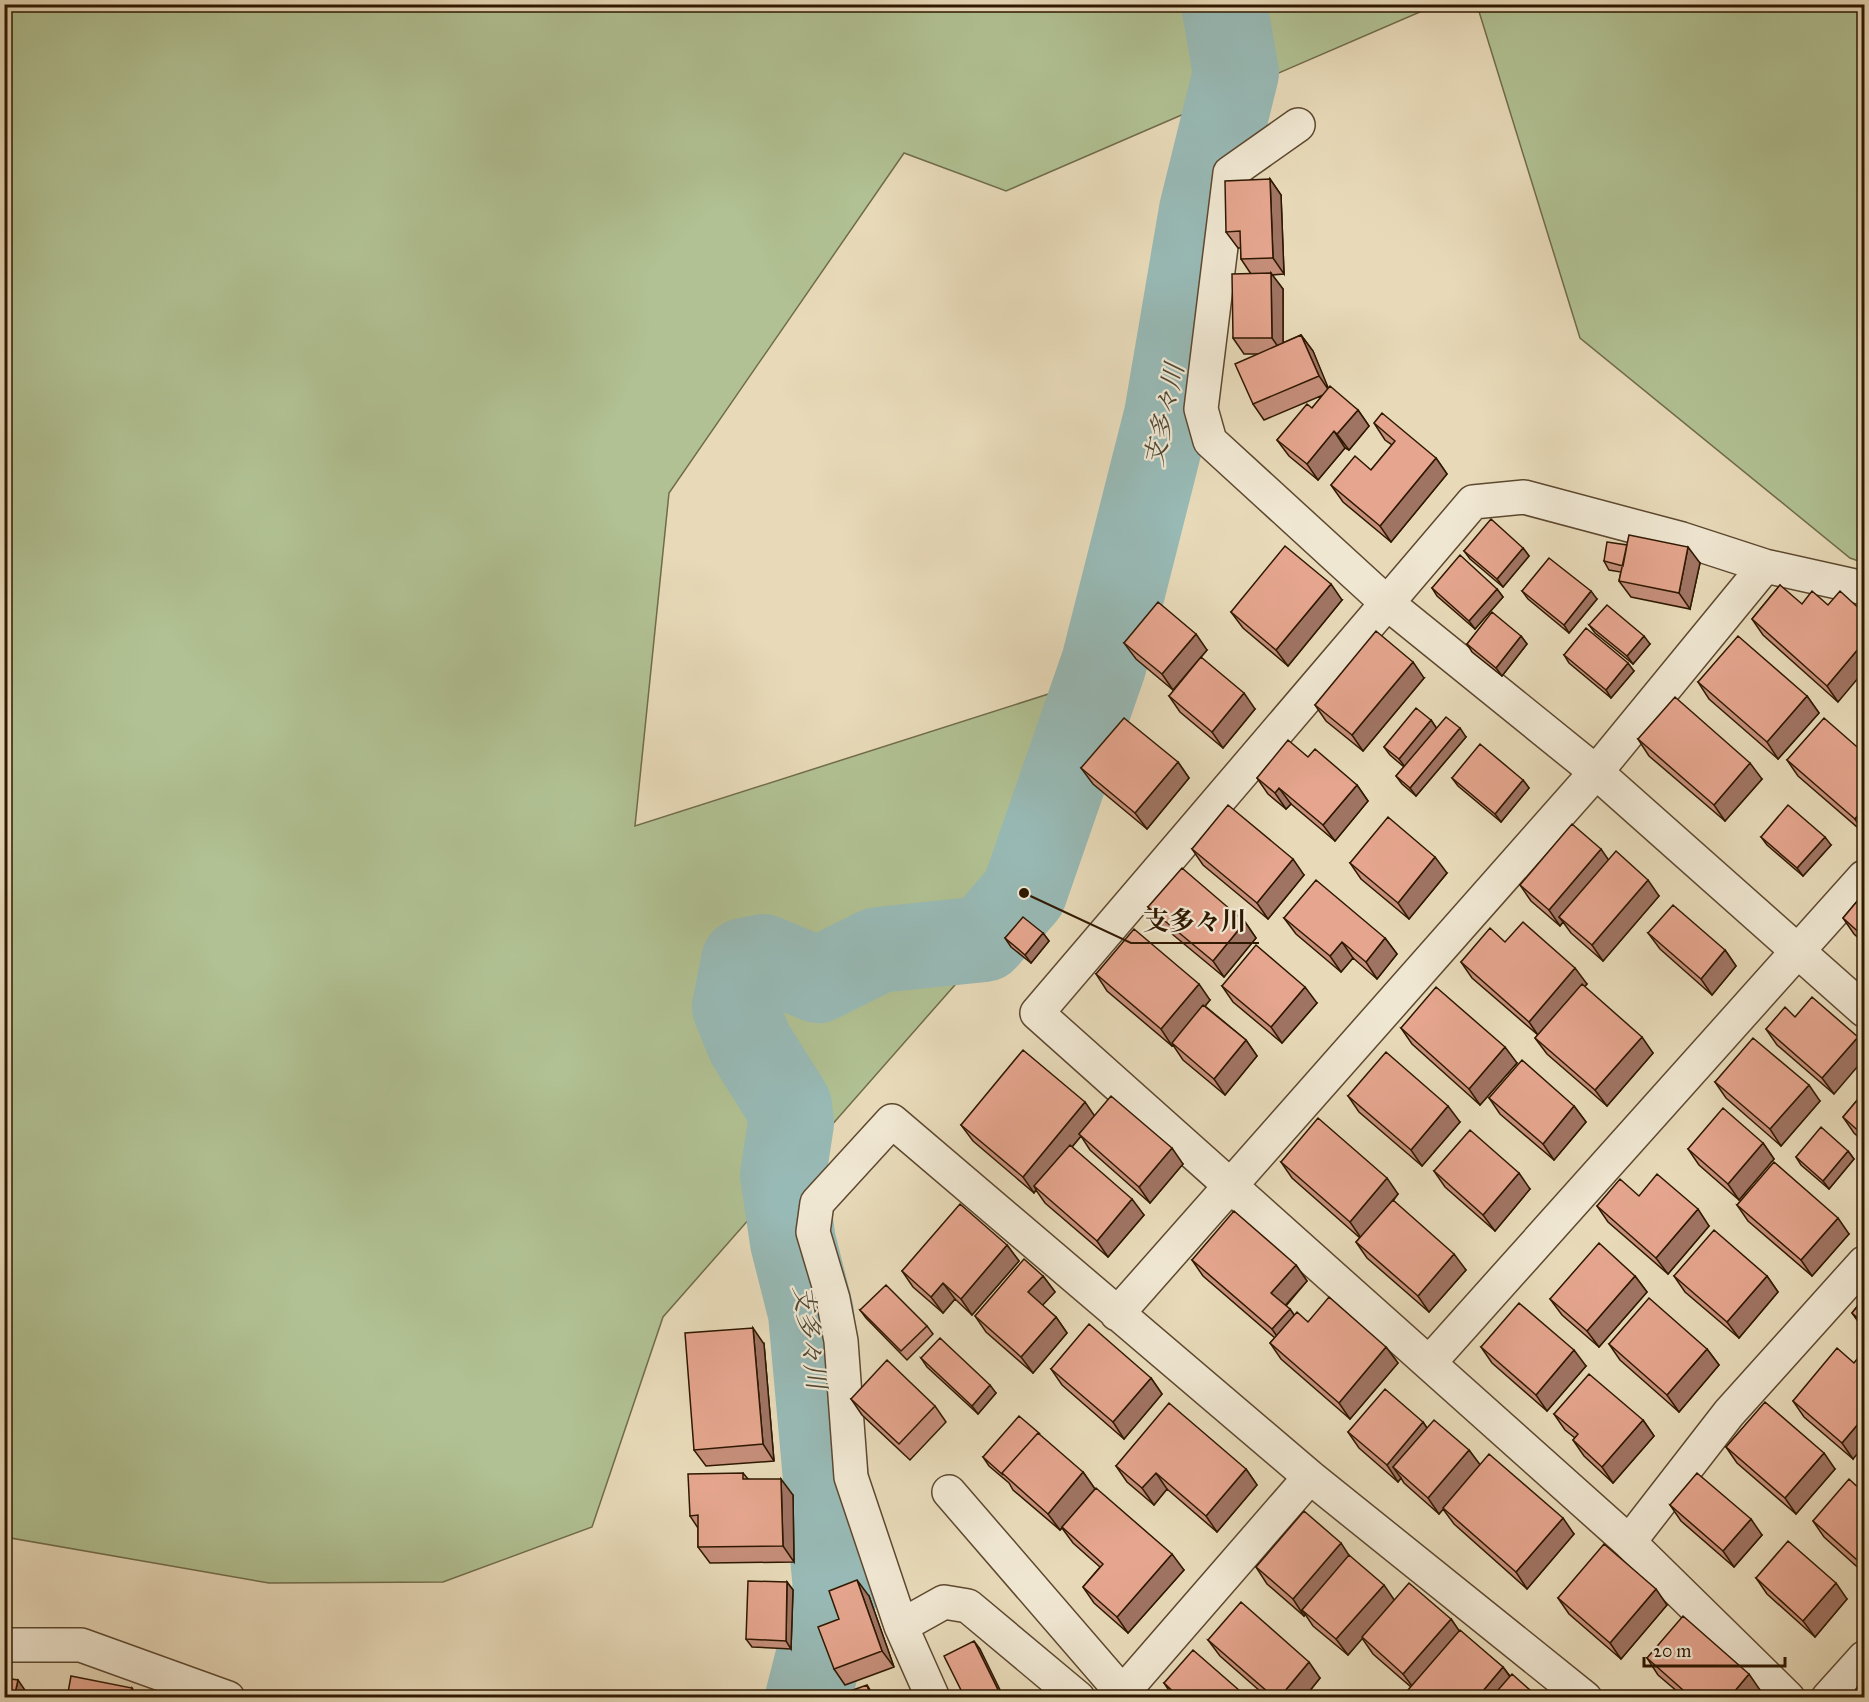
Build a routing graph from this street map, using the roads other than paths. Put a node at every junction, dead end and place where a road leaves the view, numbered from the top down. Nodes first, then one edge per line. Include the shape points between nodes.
1 (1298, 125) dead end
2 (1765, 566) junction
3 (1864, 588) edge
4 (1387, 603) junction
5 (1596, 772) junction
6 (1864, 877) edge
7 (1797, 950) junction
8 (1864, 1010) edge
9 (1231, 1186) junction
10 (1864, 1263) edge
11 (1117, 1314) junction
12 (1429, 1363) junction
13 (1310, 1477) junction
14 (949, 1492) dead end
15 (1629, 1542) junction
16 (901, 1626) junction
17 (4, 1645) edge
18 (1864, 1658) edge
19 (174, 1688) edge
20 (1123, 1697) edge
21 (228, 1698) edge
22 (933, 1698) edge
23 (1078, 1698) edge
24 (1585, 1698) edge
25 (1788, 1698) edge
26 (1828, 1698) edge

1 - 4 street via 1230,173 1201,409 1210,441
2 - 3 street
2 - 4 street via 1682,539 1524,497 1483,501 1473,502
2 - 5 street
4 - 5 street
4 - 9 street via 1037,1013
5 - 7 street
5 - 9 street
6 - 7 street
7 - 8 street
7 - 12 street
9 - 11 street
9 - 12 street
10 - 15 street via 1729,1413
11 - 13 street
11 - 16 street via 892,1121 817,1203 813,1233 841,1341 851,1477
12 - 15 street
13 - 20 street
13 - 24 street
14 - 20 street
15 - 25 street
16 - 22 street
16 - 23 street via 944,1602 968,1606
17 - 19 street via 81,1645
18 - 26 street
19 - 21 street

